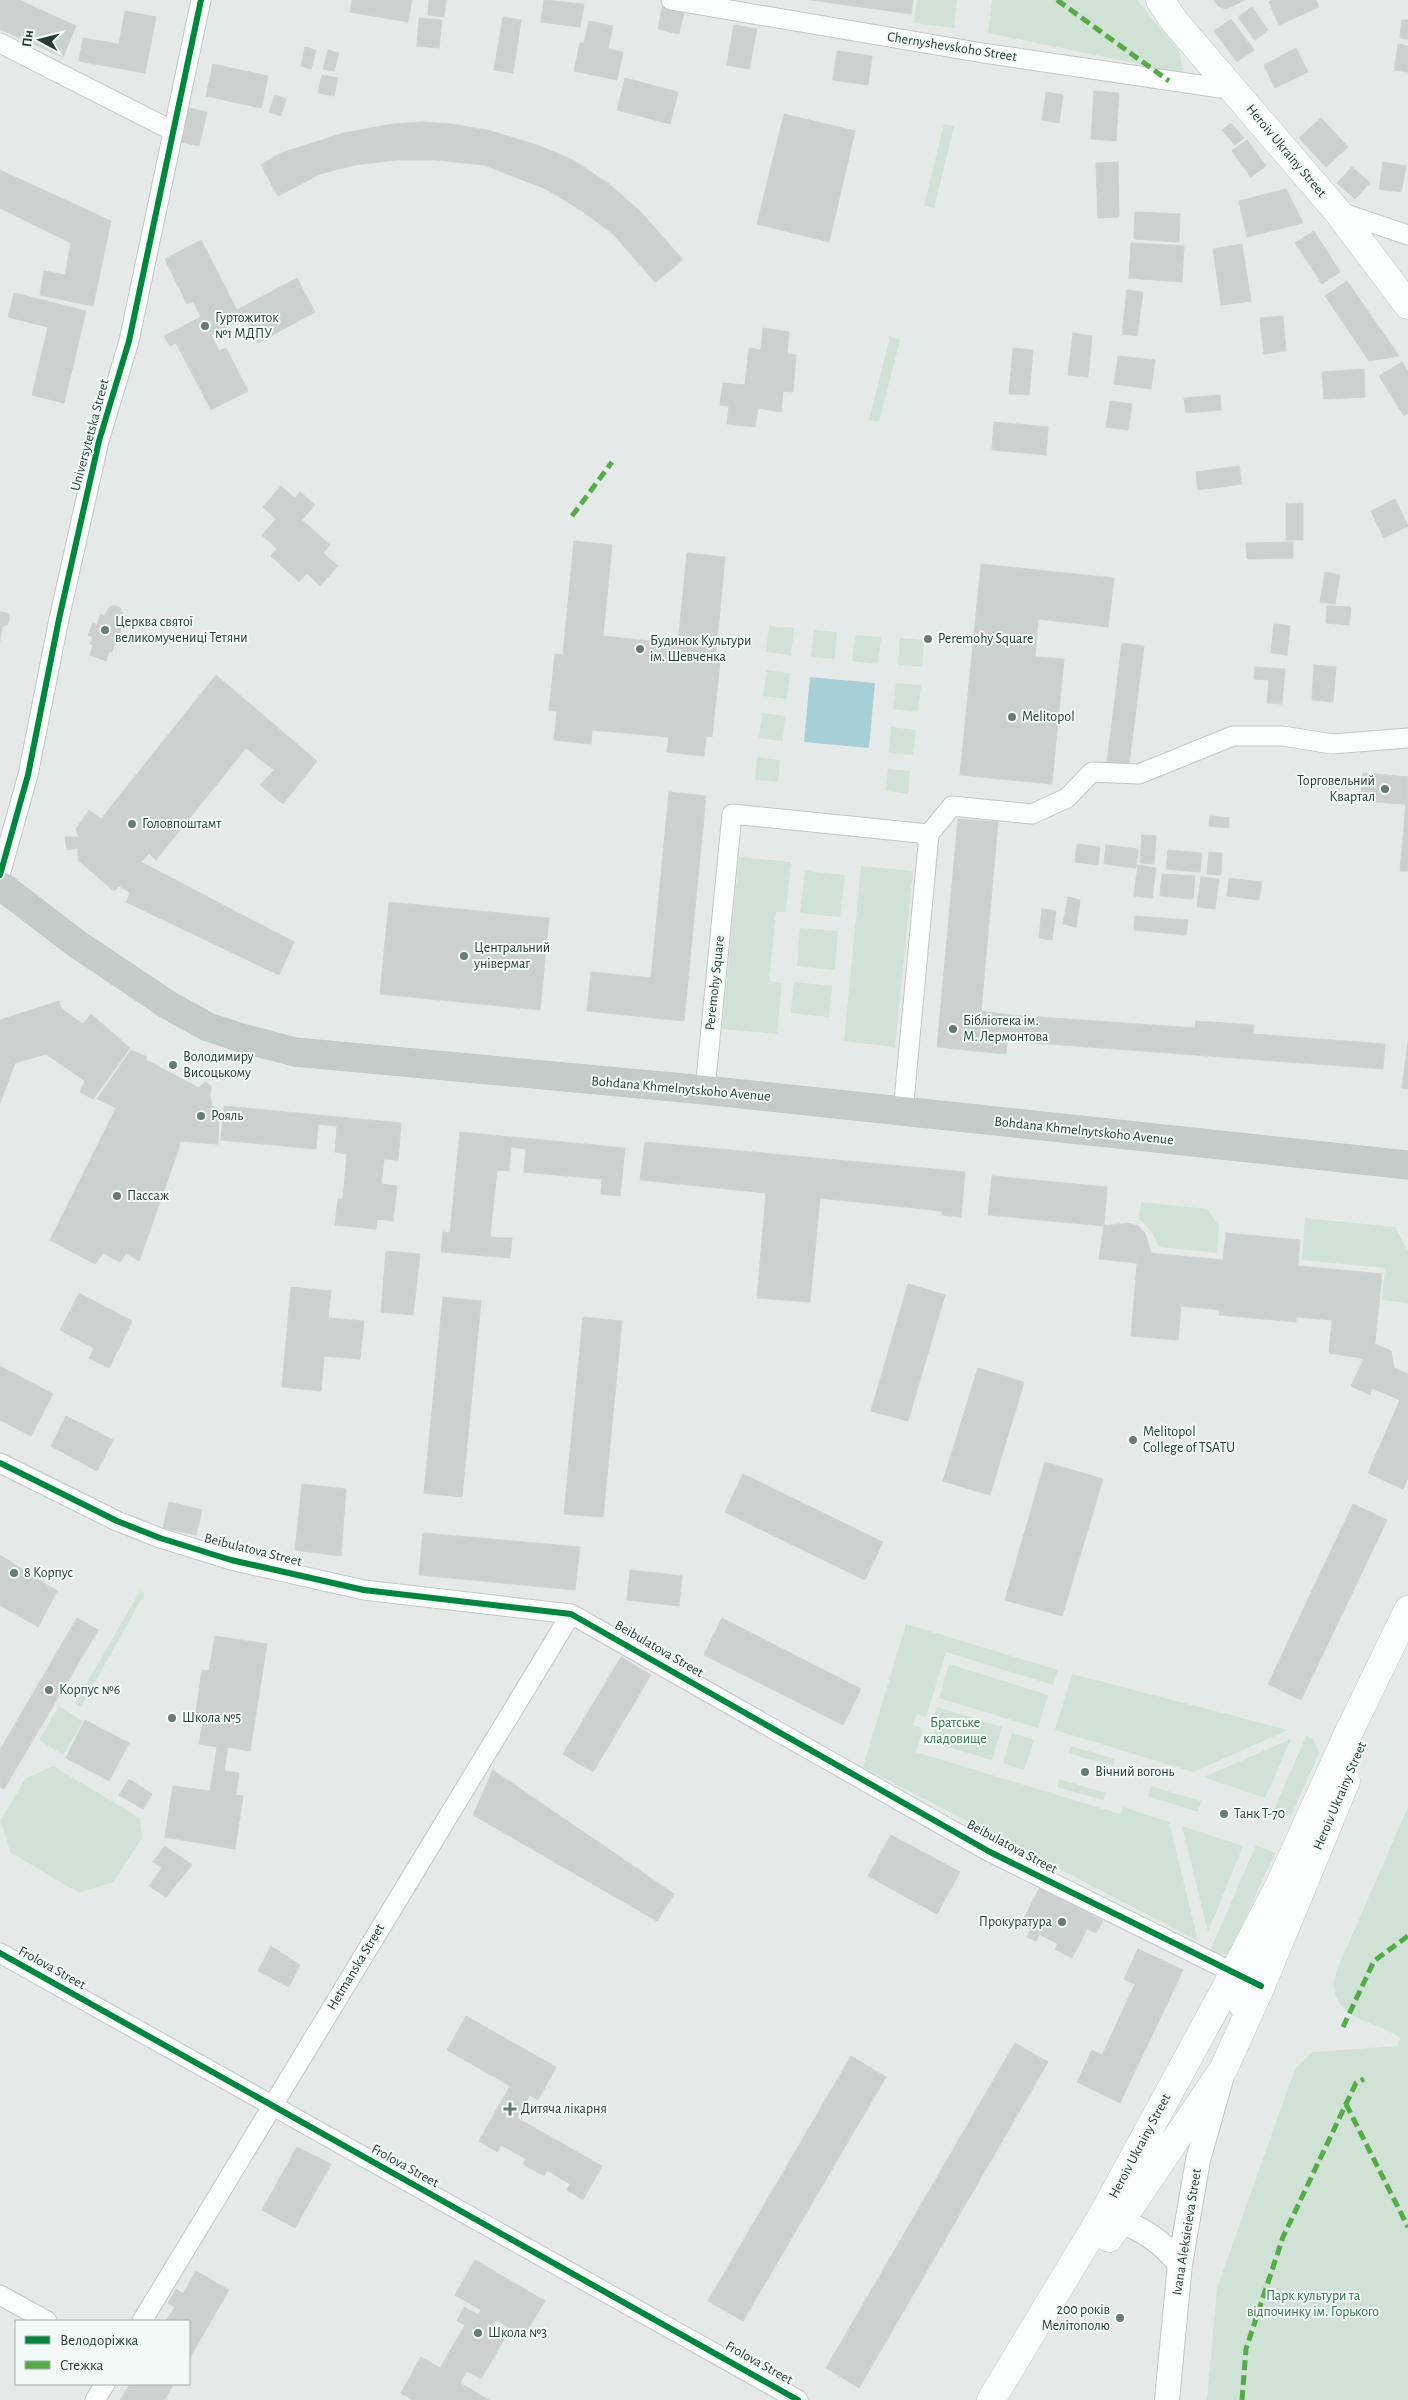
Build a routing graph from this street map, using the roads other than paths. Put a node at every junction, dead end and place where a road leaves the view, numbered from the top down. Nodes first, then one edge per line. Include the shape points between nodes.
1 (201, 0) edge
2 (671, 0) edge
3 (1160, 0) edge
4 (0, 43) edge
5 (1234, 90) junction
6 (173, 131) junction
7 (1337, 211) junction
8 (1408, 235) edge
9 (1408, 305) edge
10 (1408, 738) edge
11 (929, 834) junction
12 (0, 875) edge
13 (0, 885) edge
14 (705, 1090) junction
15 (903, 1112) junction
16 (1408, 1165) edge
17 (0, 1463) edge
18 (1408, 1610) edge
19 (571, 1614) junction
20 (1408, 1633) edge
21 (0, 1953) edge
22 (1248, 1980) junction
23 (1224, 2068) junction
24 (271, 2106) junction
25 (1111, 2218) junction
26 (1180, 2264) junction
27 (0, 2295) edge
28 (45, 2320) edge
29 (143, 2320) edge
30 (104, 2385) edge
31 (95, 2400) edge
32 (798, 2400) edge
33 (991, 2400) edge
34 (998, 2400) edge
35 (1167, 2400) edge

1 - 6 street, Universytetska Street
2 - 5 street, Chernyshevskoho Street via 983,53
3 - 5 main road, Heroiv Ukrainy Street
4 - 6 street
5 - 7 main road, Heroiv Ukrainy Street
6 - 12 street, Universytetska Street via 128,341 85,500 28,775
7 - 8 street
7 - 9 main road, Heroiv Ukrainy Street
10 - 11 street via 1332,744 1283,736 1233,736 1139,774 1092,772 1067,798 1032,814 952,806
11 - 14 street, Peremohy Square via 732,814
11 - 15 street
13 - 14 highway, Bohdana Khmelnytskoho Avenue via 77,944 168,1005 208,1027 245,1039 295,1052
14 - 15 highway, Bohdana Khmelnytskoho Avenue
15 - 16 highway, Bohdana Khmelnytskoho Avenue
17 - 19 street, Beibulatova Street via 117,1521 231,1560 364,1590
18 - 22 main road, Heroiv Ukrainy Street via 1279,1886
19 - 22 street, Beibulatova Street via 990,1852
19 - 24 street, Hetmanska Street
20 - 22 main road, Heroiv Ukrainy Street
21 - 24 street, Frolova Street
22 - 23 main road, Heroiv Ukrainy Street
22 - 25 main road, Heroiv Ukrainy Street
23 - 25 main road, Heroiv Ukrainy Street
23 - 26 street, Ivana Aleksieieva Street via 1198,2160
24 - 29 street, Hetmanska Street
24 - 32 street, Frolova Street
25 - 26 street via 1134,2226 1160,2241
25 - 33 main road, Heroiv Ukrainy Street
25 - 34 main road, Heroiv Ukrainy Street
26 - 35 street, Ivana Aleksieieva Street
27 - 28 street
30 - 31 street

